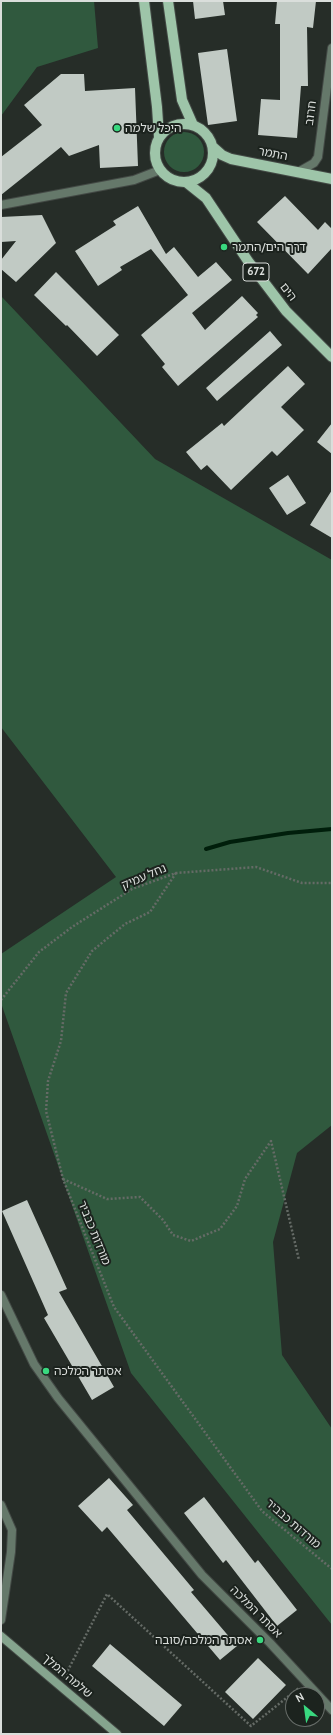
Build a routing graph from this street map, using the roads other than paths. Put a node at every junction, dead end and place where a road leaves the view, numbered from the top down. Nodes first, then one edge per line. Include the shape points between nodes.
1 (144, 1) edge
2 (168, 1) edge
3 (332, 48) edge
4 (193, 125) junction
5 (159, 137) junction
6 (213, 147) junction
7 (160, 170) junction
8 (298, 172) junction
9 (332, 179) edge
10 (186, 182) junction
11 (1, 205) edge
12 (332, 357) edge
13 (1, 1295) edge
14 (1, 1505) edge
15 (1, 1620) edge
16 (1, 1636) edge
17 (332, 1710) edge
18 (117, 1734) edge

1 - 5 main road
2 - 4 main road via 182,100
3 - 8 street, חרוב via 318,157 314,163
4 - 5 main road via 186,123 170,126
4 - 6 main road via 206,133
5 - 7 main road via 154,153
6 - 8 main road, התמר via 231,159
6 - 10 main road via 214,156 207,171 201,177
7 - 10 main road, 672 via 171,179
7 - 11 street via 134,180
8 - 9 main road, התמר
10 - 12 main road, הים / 672 via 206,198 248,261 286,311
13 - 17 street, אסתר המלכה via 34,1364 58,1398 202,1575
14 - 15 street via 12,1530
16 - 18 street, שלמה המלך

